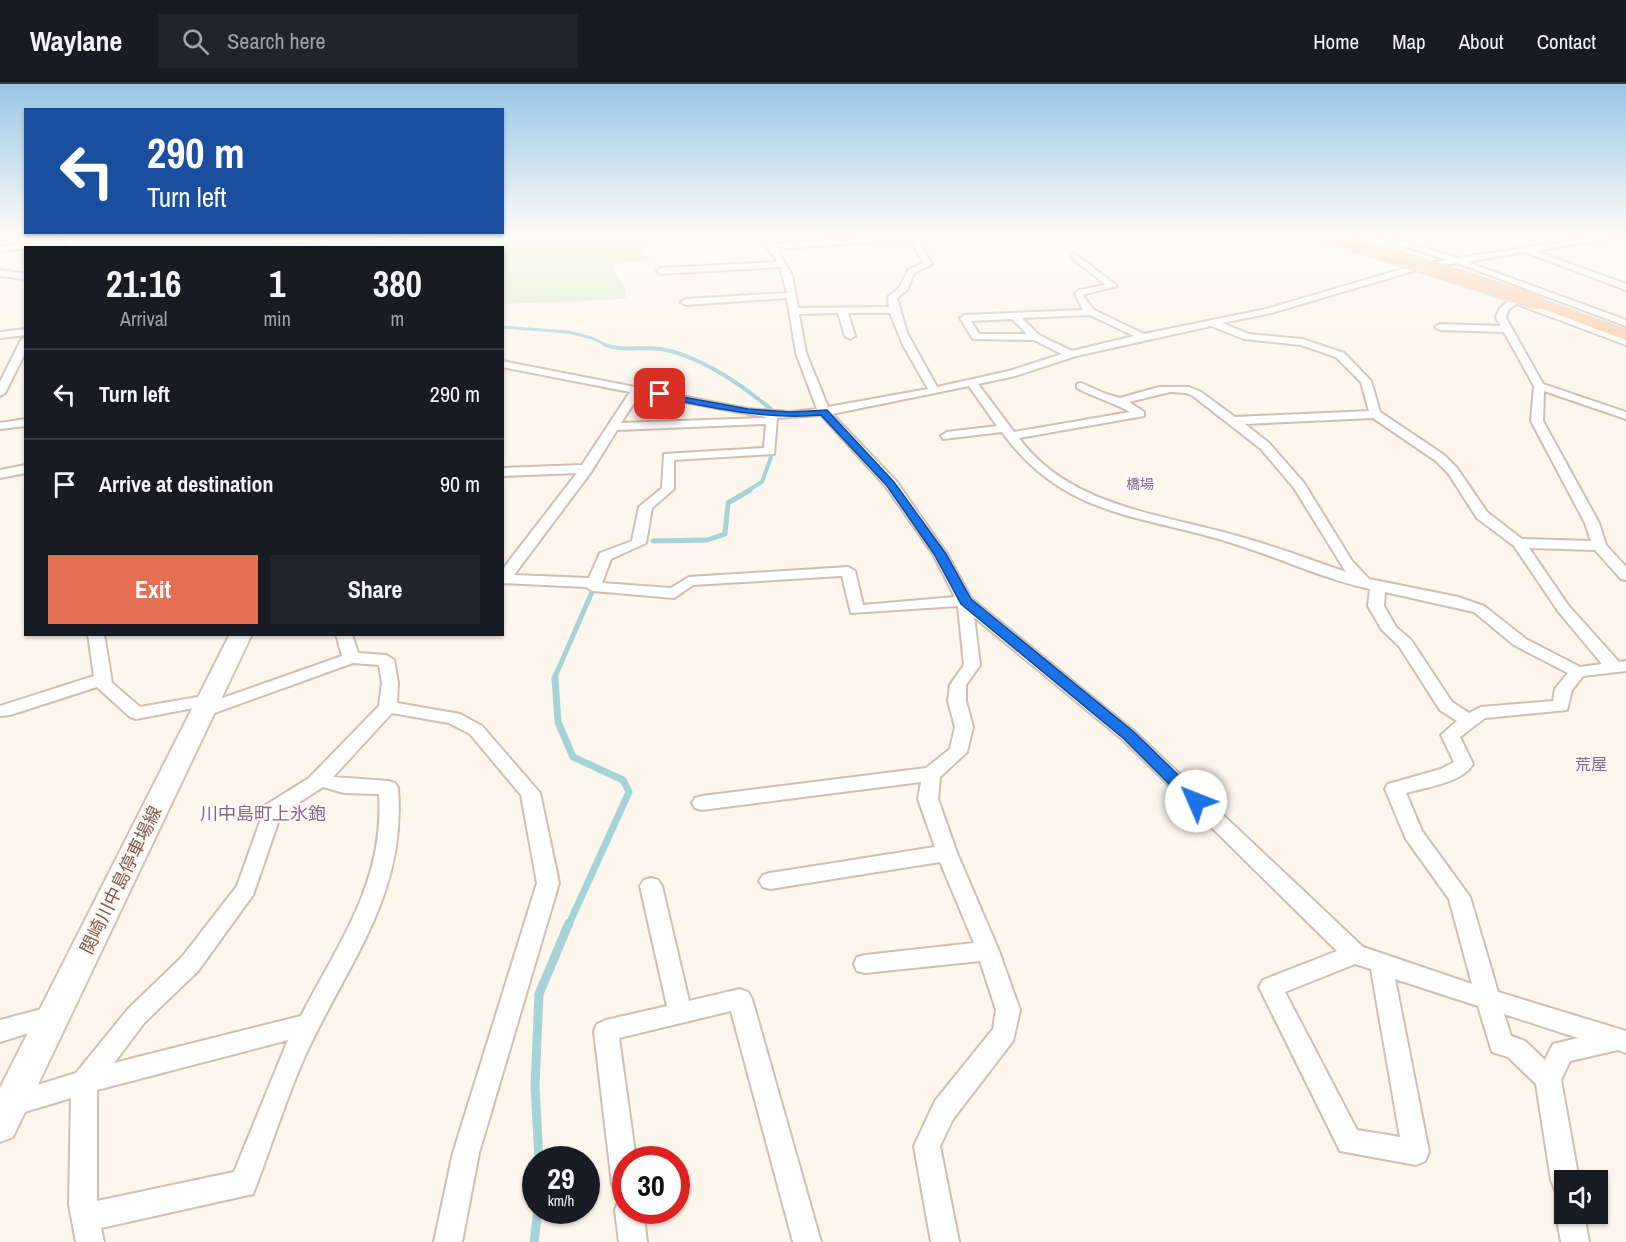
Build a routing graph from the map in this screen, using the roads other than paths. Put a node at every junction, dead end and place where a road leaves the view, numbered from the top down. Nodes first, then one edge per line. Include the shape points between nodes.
1 (791, 289) edge
2 (903, 289) edge
3 (1097, 289) edge
4 (1343, 289) edge
5 (1483, 289) edge
6 (1504, 289) edge
7 (1508, 289) edge
8 (1516, 289) edge
9 (1534, 289) edge
10 (1518, 301) junction
11 (1544, 301) junction
12 (686, 302) dead end
13 (793, 303) junction
14 (843, 310) junction
15 (893, 310) junction
16 (1090, 312) junction
17 (1014, 316) junction
18 (1213, 323) junction
19 (1626, 323) edge
20 (1440, 327) dead end
21 (1507, 329) junction
22 (24, 332) edge
23 (1626, 332) edge
24 (0, 335) edge
25 (850, 336) dead end
26 (1036, 337) junction
27 (1143, 337) junction
28 (1262, 339) junction
29 (1626, 342) edge
30 (24, 344) edge
31 (1272, 348) dead end
32 (1072, 355) junction
33 (504, 364) edge
34 (24, 366) edge
35 (10, 370) junction
36 (971, 382) junction
37 (1081, 386) dead end
38 (1539, 386) junction
39 (638, 390) junction
40 (934, 390) junction
41 (0, 393) edge
42 (1120, 401) junction
43 (824, 412) junction
44 (1375, 414) junction
45 (1626, 416) edge
46 (772, 417) junction
47 (1234, 421) junction
48 (24, 422) edge
49 (1, 423) edge
50 (616, 427) junction
51 (1009, 432) junction
52 (947, 436) dead end
53 (24, 469) edge
54 (586, 469) junction
55 (504, 472) edge
56 (0, 474) edge
57 (1519, 543) junction
58 (1599, 546) junction
59 (1626, 576) edge
60 (504, 578) edge
61 (504, 579) edge
62 (594, 583) junction
63 (1371, 584) junction
64 (966, 601) junction
65 (96, 636) edge
66 (240, 636) edge
67 (345, 636) edge
68 (351, 658) junction
69 (1620, 666) edge
70 (1578, 672) junction
71 (103, 679) junction
72 (207, 705) junction
73 (388, 707) junction
74 (4, 711) dead end
75 (1468, 720) junction
76 (931, 774) junction
77 (320, 780) junction
78 (702, 803) dead end
79 (947, 853) junction
80 (770, 881) dead end
81 (651, 886) dead end
82 (988, 951) junction
83 (1355, 954) junction
84 (1381, 963) junction
85 (865, 964) dead end
86 (1488, 999) junction
87 (680, 1012) junction
88 (54, 1016) junction
89 (309, 1024) junction
90 (0, 1031) edge
91 (1622, 1041) edge
92 (1548, 1079) junction
93 (84, 1082) junction
94 (5, 1115) edge
95 (621, 1146) edge
96 (1563, 1170) edge
97 (631, 1224) edge
98 (1572, 1224) edge
99 (88, 1230) edge
100 (448, 1242) edge
101 (633, 1242) edge
102 (807, 1242) edge
103 (945, 1242) edge
104 (1575, 1242) edge

1 - 13 street
2 - 15 street via 892,297
3 - 16 street via 1078,296
4 - 18 street
5 - 10 street
6 - 11 highway, bridge
7 - 11 highway, bridge
8 - 11 highway
9 - 19 street
10 - 21 street via 1502,311
10 - 29 street
11 - 23 highway
12 - 13 street
13 - 14 street
13 - 43 street via 801,353
14 - 15 street
14 - 25 street
15 - 40 street
16 - 17 street
16 - 27 street
17 - 26 street
17 - 26 street via 965,318 976,336
18 - 27 street
18 - 28 street
20 - 21 street
21 - 38 street
22 - 24 street
26 - 32 street
27 - 32 street
28 - 31 street
28 - 44 street via 1302,342 1340,355 1366,381
30 - 35 street
32 - 36 street
33 - 39 street
34 - 35 street
35 - 41 street
36 - 40 street
36 - 51 street
37 - 42 street
38 - 45 street
38 - 58 street via 1537,421 1592,523
39 - 46 street
39 - 50 street
40 - 43 street
42 - 47 street via 1179,387 1196,393 1223,417
42 - 51 street via 1140,414
43 - 46 street
43 - 64 street via 891,484 940,554
44 - 47 street
44 - 57 street via 1440,458 1482,515
46 - 50 street
46 - 62 street via 770,451 668,457 668,489 646,507 639,543 605,556
47 - 63 street via 1265,446 1299,486 1346,563
48 - 49 street
50 - 54 street
51 - 52 street
51 - 63 street via 1024,454 1054,480 1098,503 1227,537
53 - 56 street
54 - 55 street
54 - 60 street
57 - 58 street
57 - 69 street via 1563,608
58 - 59 street
61 - 62 street
62 - 64 street via 593,586 674,593 689,581 848,571 856,610
63 - 70 street via 1479,609 1520,642
63 - 75 street via 1376,606 1390,630 1405,643 1446,706
64 - 76 street via 972,665 958,685 957,701 964,727 958,752
64 - 83 street via 1129,736
65 - 71 street
66 - 72 main road, 関崎川中島停車場線
67 - 68 street
68 - 72 street
68 - 73 street via 386,660 390,683
69 - 70 street
70 - 75 street via 1564,689 1561,706 1481,713
71 - 72 street via 104,686 136,713
71 - 74 street
72 - 88 main road, 関崎川中島停車場線
73 - 77 street
73 - 100 street via 454,718 477,730 530,793 548,884 466,1153
75 - 86 street via 1450,735 1464,764 1448,774 1395,789 1413,834 1459,897
76 - 78 street
76 - 79 street via 928,799
77 - 89 street via 344,786 387,788 392,807 384,865 371,904
77 - 93 street via 273,810 246,889 190,964 136,1016
79 - 80 street
79 - 82 street
81 - 87 street
82 - 85 street
82 - 103 street via 1008,1010 1004,1033 944,1110 927,1146
83 - 84 street
83 - 84 street via 1271,987 1349,1142 1416,1152
84 - 86 street
86 - 91 street
86 - 92 street via 1501,1044 1516,1048
87 - 95 street via 606,1031
87 - 102 street via 740,999
88 - 90 street
88 - 94 main road, 関崎川中島停車場線
89 - 93 street
89 - 99 street via 243,1184
91 - 92 street via 1562,1052
92 - 96 street
93 - 94 street
93 - 99 street via 82,1205
97 - 101 street
98 - 104 street

